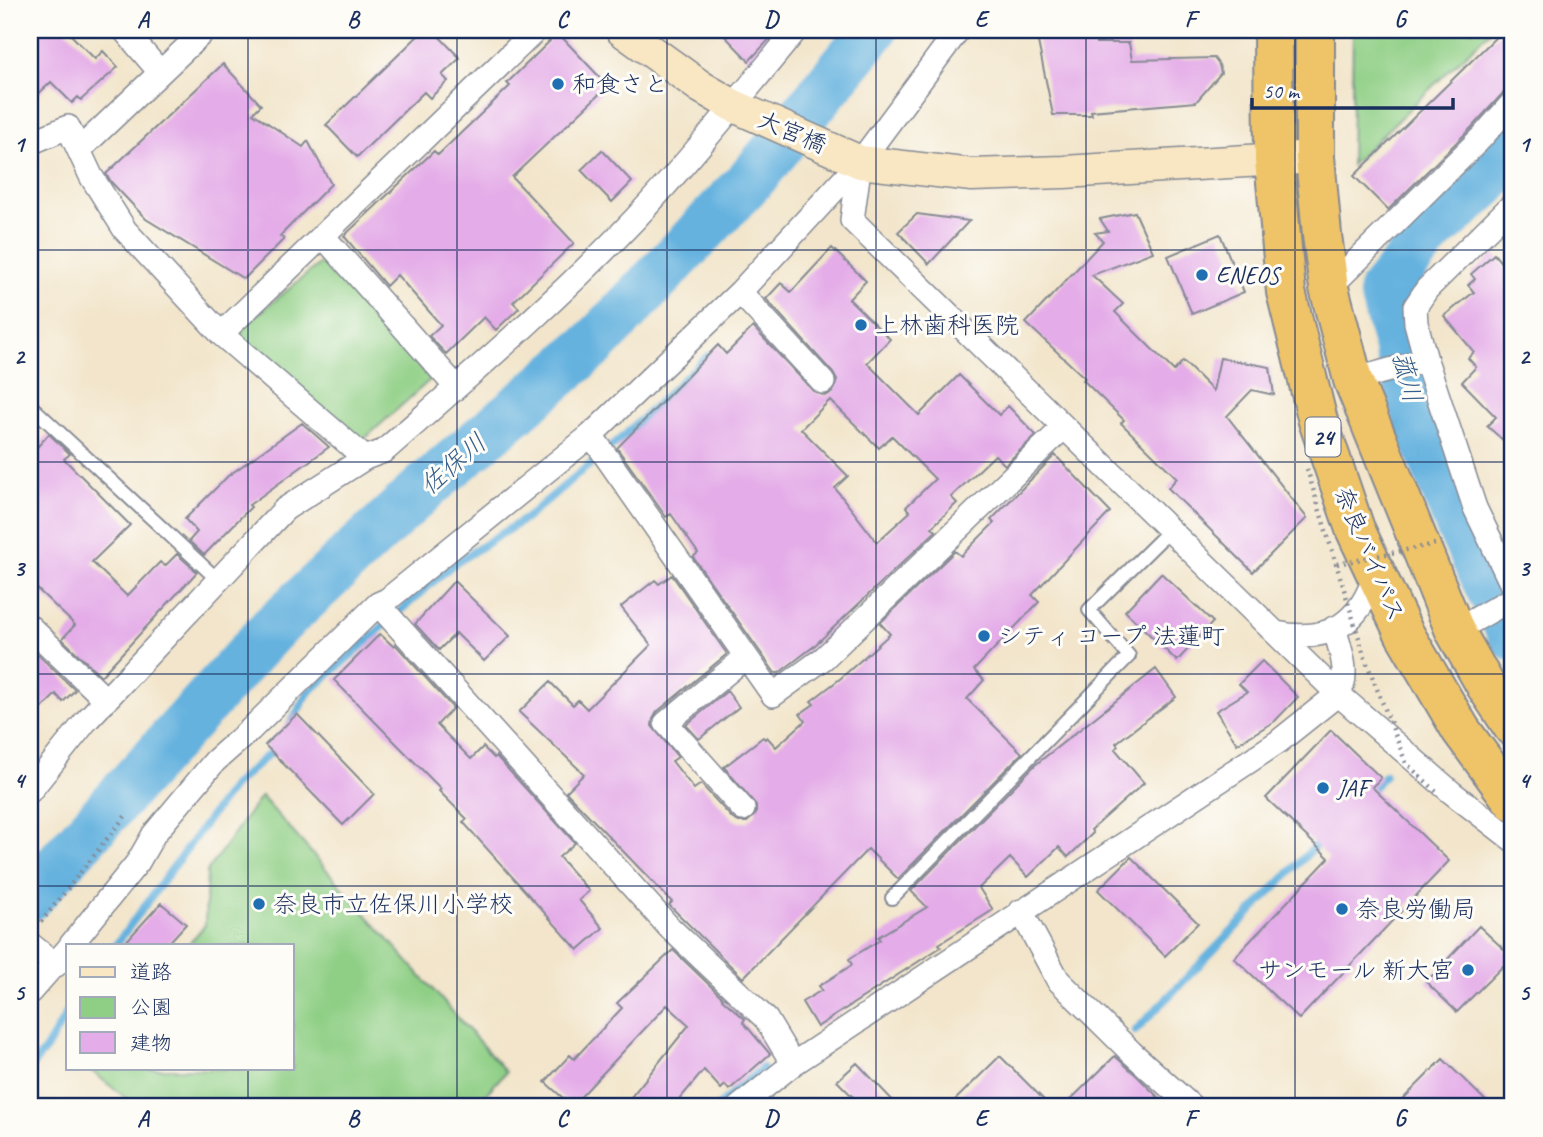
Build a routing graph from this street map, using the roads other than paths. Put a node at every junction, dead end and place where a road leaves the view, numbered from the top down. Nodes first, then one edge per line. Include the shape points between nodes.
1 (124, 30) edge
2 (205, 30) edge
3 (536, 30) edge
4 (622, 30) edge
5 (796, 30) edge
6 (958, 30) edge
7 (1273, 30) edge
8 (1315, 30) edge
9 (160, 72) junction
10 (1513, 102) edge
11 (739, 109) junction
12 (31, 140) edge
13 (79, 150) junction
14 (850, 157) junction
15 (1315, 157) junction
16 (1274, 160) junction
17 (1513, 204) edge
18 (323, 236) junction
19 (1329, 288) junction
20 (740, 292) junction
21 (221, 334) junction
22 (1421, 362) junction
23 (1370, 375) junction
24 (823, 382) dead end
25 (456, 387) junction
26 (30, 405) edge
27 (1064, 427) junction
28 (591, 435) junction
29 (365, 458) junction
30 (1169, 531) junction
31 (1506, 555) edge
32 (1376, 572) junction
33 (218, 580) junction
34 (1512, 596) edge
35 (378, 604) junction
36 (1471, 622) junction
37 (30, 627) edge
38 (1334, 628) junction
39 (1276, 633) junction
40 (746, 657) junction
41 (1338, 694) junction
42 (106, 700) junction
43 (1513, 727) edge
44 (30, 791) edge
45 (1513, 801) edge
46 (743, 809) dead end
47 (1513, 840) edge
48 (892, 898) dead end
49 (1021, 911) junction
50 (51, 947) edge
51 (30, 992) edge
52 (793, 1064) junction
53 (739, 1107) edge
54 (1192, 1107) edge

1 - 9 street
2 - 9 street
3 - 18 street
4 - 11 street, 大宮橋
5 - 11 street
6 - 14 street
7 - 16 highway, 奈良バイパス / 24
8 - 15 highway, 奈良バイパス / 24
9 - 13 street
10 - 19 street
11 - 14 street, 大宮橋
11 - 25 street via 567,287
12 - 13 street via 68,127
13 - 21 street via 125,230
14 - 16 street, 大宮橋 via 972,175
14 - 20 street
14 - 27 street via 852,220
15 - 16 street, 大宮橋
15 - 19 highway, 奈良バイパス / 24
16 - 32 highway, 奈良バイパス / 24 via 1286,292 1308,382 1355,529
17 - 22 street via 1427,289 1415,307
18 - 21 street
18 - 25 street
19 - 23 highway, 奈良バイパス / 24
20 - 24 street
20 - 28 street
21 - 29 street
22 - 23 street
22 - 31 street via 1475,508
23 - 36 highway, 奈良バイパス / 24
25 - 29 street via 384,451
26 - 33 lane
27 - 30 street
27 - 40 street via 824,658 773,695
28 - 35 street
28 - 40 street
29 - 33 street via 285,509
30 - 39 street
30 - 48 lane via 1089,610 1129,656
31 - 34 street
32 - 38 street via 1369,594 1346,623
32 - 45 highway, 奈良バイパス / 24 via 1404,633 1461,730
33 - 42 street
34 - 36 street
35 - 50 street via 215,761 138,862
35 - 52 street via 669,927 766,1019
36 - 43 highway, 奈良バイパス / 24 via 1486,686
37 - 42 street
38 - 39 street via 1298,637
38 - 41 street via 1344,674
39 - 41 street
40 - 46 street via 666,723
41 - 47 street
41 - 49 street via 1278,742
42 - 44 street
49 - 52 street
49 - 54 street via 1058,980
50 - 51 street
52 - 53 street

